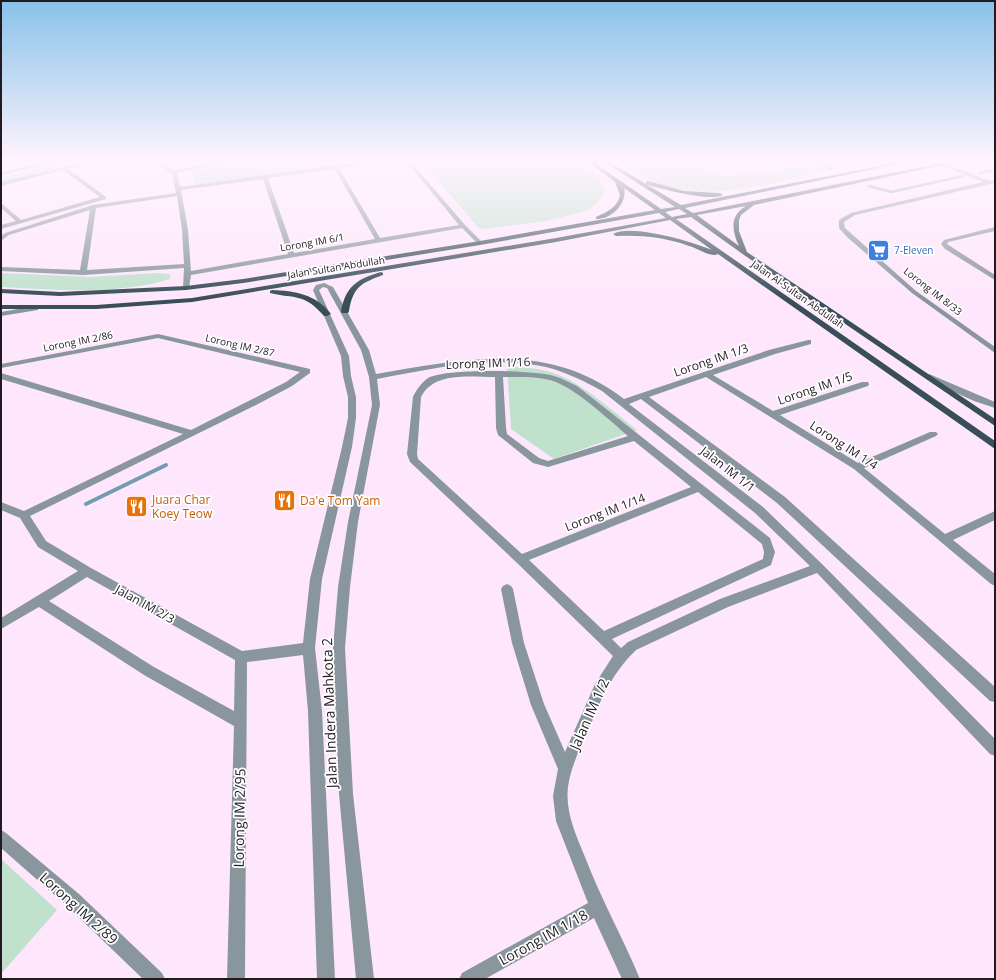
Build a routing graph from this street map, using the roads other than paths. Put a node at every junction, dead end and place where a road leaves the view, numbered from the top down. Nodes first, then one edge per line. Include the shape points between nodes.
1 (3, 207) edge
2 (73, 207) edge
3 (93, 207) joint
4 (181, 207) edge
5 (275, 207) edge
6 (359, 207) edge
7 (447, 207) edge
8 (618, 207) edge
9 (656, 207) edge
10 (686, 207) edge
11 (732, 207) edge
12 (749, 207) edge
13 (885, 207) edge
14 (680, 208) junction
15 (662, 211) junction
16 (690, 214) junction
17 (672, 218) junction
18 (19, 222) junction
19 (462, 224) junction
20 (576, 225) junction
21 (1, 226) edge
22 (995, 229) edge
23 (2, 237) edge
24 (378, 239) junction
25 (556, 240) junction
26 (480, 243) junction
27 (292, 254) junction
28 (746, 254) junction
29 (447, 259) junction
30 (1, 269) edge
31 (188, 270) junction
32 (83, 273) junction
33 (995, 278) edge
34 (186, 288) junction
35 (771, 289) junction
36 (1, 292) edge
37 (192, 300) junction
38 (1, 307) edge
39 (35, 308) junction
40 (345, 312) junction
41 (1, 314) edge
42 (327, 314) junction
43 (158, 336) joint
44 (808, 342) dead end
45 (995, 350) edge
46 (1, 366) edge
47 (499, 374) junction
48 (706, 374) junction
49 (925, 375) junction
50 (1, 376) edge
51 (373, 378) junction
52 (865, 384) dead end
53 (642, 396) junction
54 (622, 403) junction
55 (995, 405) edge
56 (772, 415) junction
57 (995, 423) edge
58 (191, 432) junction
59 (933, 434) dead end
60 (635, 436) junction
61 (995, 446) edge
62 (857, 467) junction
63 (699, 488) junction
64 (1, 506) edge
65 (24, 515) junction
66 (995, 515) edge
67 (944, 539) junction
68 (520, 559) junction
69 (819, 568) junction
70 (87, 571) junction
71 (995, 581) edge
72 (507, 589) dead end
73 (39, 601) junction
74 (1, 624) edge
75 (602, 638) junction
76 (308, 648) junction
77 (620, 655) junction
78 (241, 657) junction
79 (995, 696) edge
80 (241, 722) junction
81 (995, 749) edge
82 (565, 769) junction
83 (1, 838) edge
84 (597, 907) junction
85 (156, 979) edge
86 (236, 979) edge
87 (326, 979) edge
88 (365, 979) edge
89 (468, 979) edge
90 (631, 979) edge

1 - 18 street
2 - 18 street
3 - 23 street
3 - 32 street
4 - 31 street
5 - 27 street
6 - 24 street
7 - 19 street
8 - 20 main road via 598,218
9 - 15 main road, Jalan Al-Sultan Abdullah
10 - 14 main road, Jalan Sultan Abdullah
11 - 16 main road, Jalan Sultan Abdullah
12 - 28 main road via 737,217 734,226
13 - 45 street, Lorong IM 8/33 via 853,214 841,220 842,228 914,292
14 - 15 main road, Jalan Sultan Abdullah
14 - 16 main road, Jalan Al-Sultan Abdullah
15 - 17 main road, Jalan Al-Sultan Abdullah
15 - 20 main road, Jalan Sultan Abdullah
16 - 17 main road, Jalan Sultan Abdullah
16 - 28 main road, Jalan Al-Sultan Abdullah
17 - 25 main road, Jalan Sultan Abdullah
17 - 35 main road, Jalan Al-Sultan Abdullah
18 - 21 street
19 - 24 street, Lorong IM 6/1
19 - 26 street
20 - 26 main road, Jalan Sultan Abdullah
22 - 33 street via 946,241 944,244 946,248
24 - 27 street, Lorong IM 6/1
25 - 29 main road, Jalan Sultan Abdullah
25 - 35 main road via 634,233 675,238 721,257
26 - 34 main road, Jalan Sultan Abdullah
27 - 31 street, Lorong IM 6/1
28 - 49 main road, Jalan Al-Sultan Abdullah
29 - 37 main road, Jalan Sultan Abdullah
29 - 40 main road via 390,272 360,282 347,296
30 - 32 street, Lorong IM 6/1
31 - 32 street, Lorong IM 6/1
31 - 34 street
34 - 36 main road, Jalan Sultan Abdullah via 60,294
35 - 61 main road, Jalan Al-Sultan Abdullah
37 - 39 main road, Jalan Sultan Abdullah via 138,306
37 - 42 main road via 291,292 319,304
38 - 39 main road, Jalan Sultan Abdullah
39 - 41 street
40 - 42 street, Jalan Indera Mahkota 2 via 328,285 324,285 316,290
40 - 51 street, Jalan Indera Mahkota 2 via 365,350
42 - 76 street, Jalan Indera Mahkota 2 via 345,356 352,397 352,418 316,579
43 - 46 street, Lorong IM 2/86
43 - 58 street, Lorong IM 2/87 via 307,371 300,378 255,402
44 - 48 street, Lorong IM 1/3
47 - 60 street, Lorong IM 1/16 via 542,375 566,383
47 - 60 street via 503,435 536,460 548,464
47 - 68 street, Lorong IM 1/16 via 450,375 439,377 424,385 417,397 412,454 418,465
48 - 53 street, Lorong IM 1/3
48 - 56 street, Lorong IM 1/4
49 - 55 street
49 - 57 main road, Jalan Al-Sultan Abdullah
50 - 58 street
51 - 54 street, Jalan IM 1/1 via 462,362 521,360 571,370 605,388
51 - 88 street, Jalan Indera Mahkota 2 via 376,405 353,522 339,648 346,794
52 - 56 street, Lorong IM 1/5
53 - 54 street, Lorong IM 1/3
53 - 79 street, Jalan IM 1/1 via 781,500
54 - 69 street, Jalan IM 1/1 via 760,510
56 - 62 street, Lorong IM 1/4
58 - 65 street
59 - 62 street
60 - 63 street, Lorong IM 1/16
62 - 67 street, Lorong IM 1/4
63 - 68 street, Lorong IM 1/14
63 - 75 street, Lorong IM 1/16 via 766,541 770,548 767,562
64 - 65 street
65 - 70 street, Jalan IM 2/3 via 42,544
66 - 67 street
67 - 71 street, Lorong IM 1/4
68 - 75 street, Lorong IM 1/16
69 - 77 street, Jalan IM 1/2 via 724,603 632,646
69 - 81 street, Jalan IM 1/1
70 - 73 street
70 - 78 street, Jalan IM 2/3
72 - 82 street via 520,650 538,705
73 - 74 street
73 - 80 street via 149,671
75 - 77 street, Lorong IM 1/16
76 - 78 street
76 - 87 street, Jalan Indera Mahkota 2 via 315,712
77 - 82 street, Jalan IM 1/2 via 592,703
78 - 80 street, Lorong IM 2/95
80 - 86 street, Lorong IM 2/95
82 - 84 street, Jalan IM 1/2 via 560,795 562,819
83 - 85 street, Lorong IM 2/89 via 74,900
84 - 89 street, Lorong IM 1/18
84 - 90 street, Jalan IM 1/2

